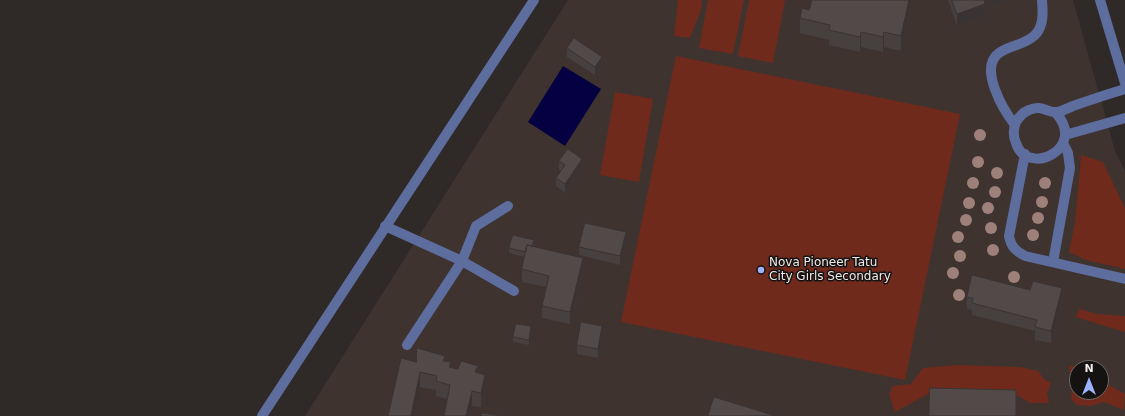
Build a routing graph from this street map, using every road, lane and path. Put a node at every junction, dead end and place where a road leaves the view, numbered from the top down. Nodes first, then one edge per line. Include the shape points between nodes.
1 (534, 0) edge
2 (1042, 0) edge
3 (1100, 0) edge
4 (1125, 83) edge
5 (1125, 88) edge
6 (1055, 112) junction
7 (1125, 118) edge
8 (1015, 125) junction
9 (1064, 139) junction
10 (1025, 154) junction
11 (508, 206) dead end
12 (385, 226) junction
13 (462, 261) junction
14 (1053, 262) junction
15 (1125, 280) edge
16 (514, 291) dead end
17 (407, 345) dead end
18 (262, 416) edge

1 - 12 street
2 - 8 street via 1042,24 1035,35 998,53 993,60 992,75 998,98 1005,113
3 - 4 street
5 - 6 street
6 - 8 street via 1038,107 1030,109 1022,114
6 - 9 street via 1061,118
7 - 9 street
8 - 10 street via 1016,145
9 - 10 street via 1059,150 1045,158
9 - 14 street via 1070,168
10 - 14 street via 1009,236 1010,244 1015,251 1025,256
11 - 13 street via 476,226
12 - 13 street
12 - 18 street
13 - 16 street
13 - 17 street
14 - 15 street

